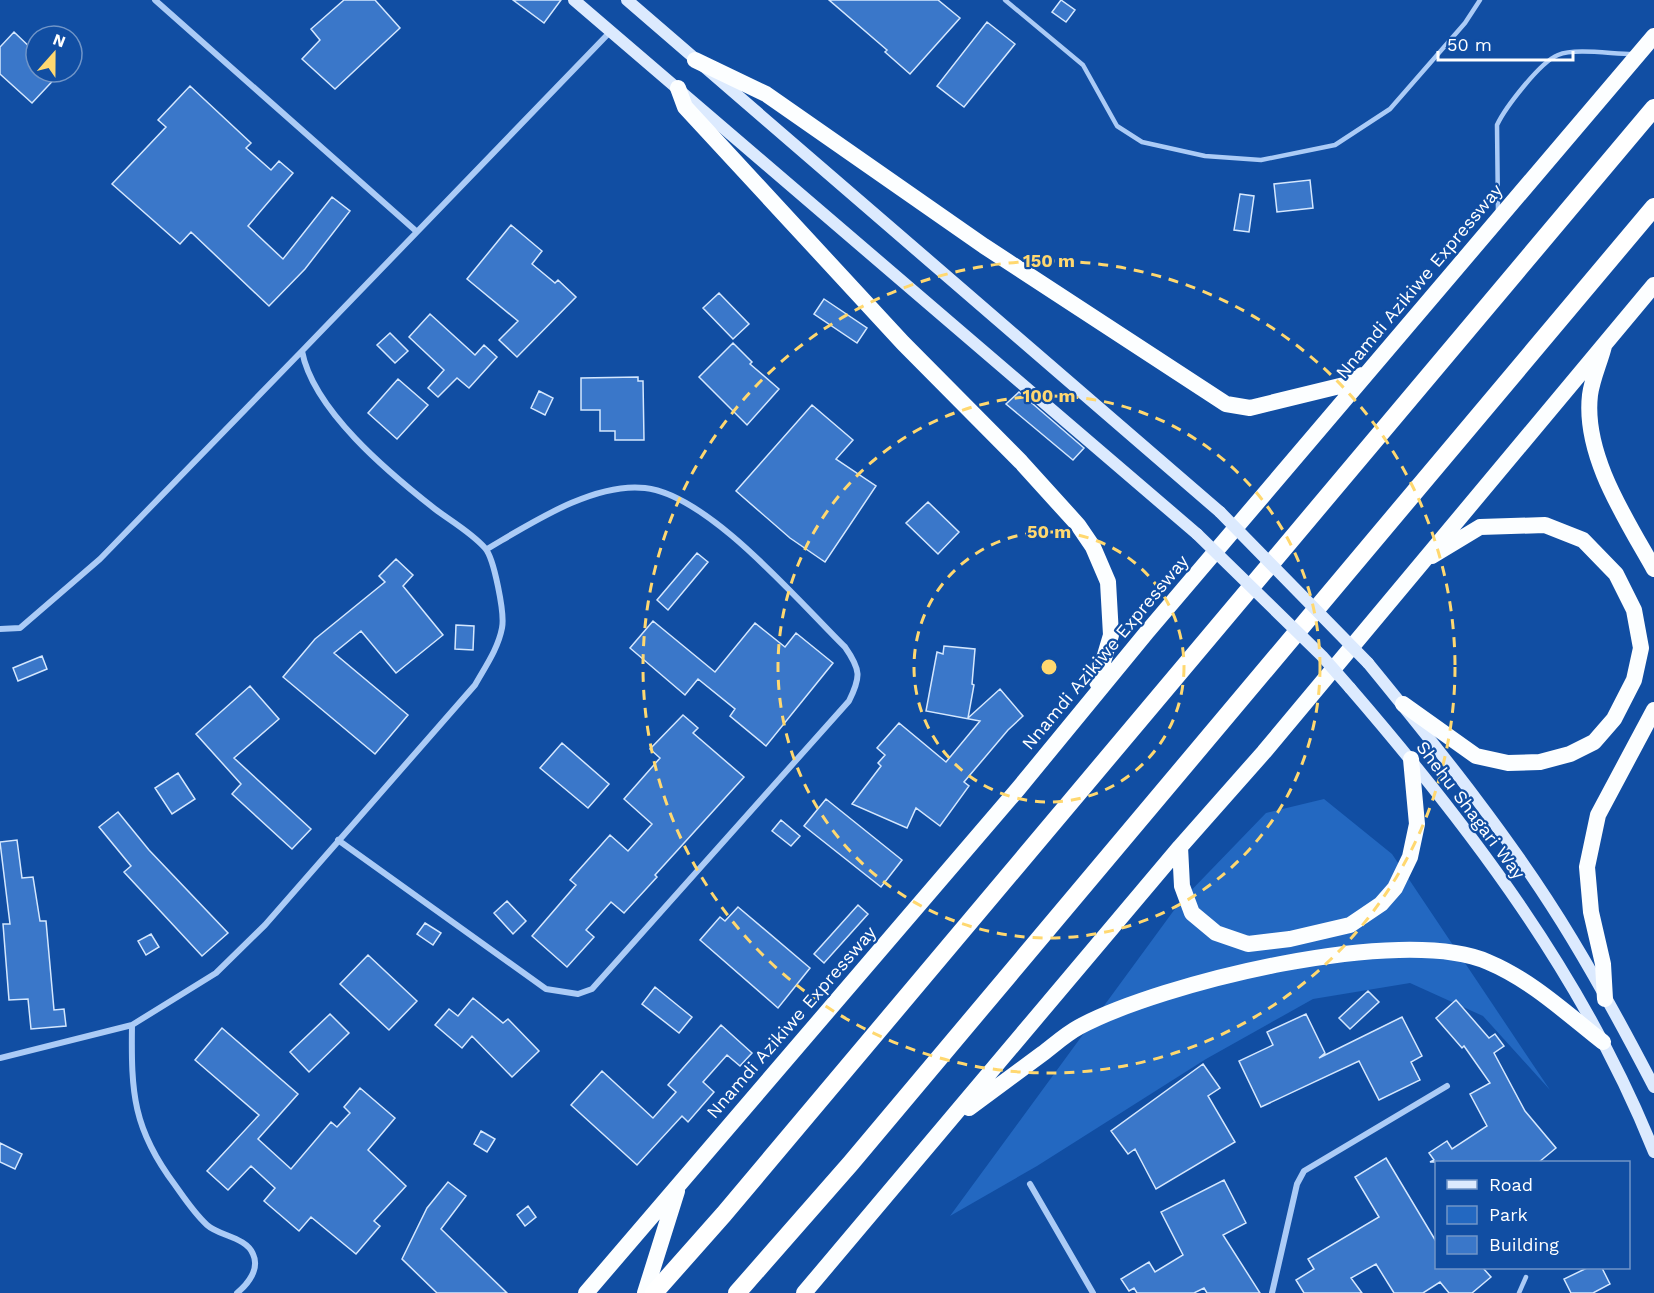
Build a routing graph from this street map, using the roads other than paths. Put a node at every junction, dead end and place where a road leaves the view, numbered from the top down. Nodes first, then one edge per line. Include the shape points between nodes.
1 (155, 0) edge
2 (574, 0) edge
3 (627, 0) edge
4 (1005, 0) edge
5 (1480, 0) edge
6 (610, 32) junction
7 (1654, 36) edge
8 (1639, 54) junction
9 (694, 60) junction
10 (678, 88) junction
11 (1654, 108) edge
12 (1654, 207) edge
13 (1498, 221) junction
14 (416, 231) junction
15 (1654, 285) edge
16 (1607, 339) junction
17 (302, 351) junction
18 (1374, 368) junction
19 (487, 549) junction
20 (1421, 562) junction
21 (1654, 569) edge
22 (0, 629) edge
23 (1100, 689) junction
24 (1403, 704) junction
25 (1654, 710) edge
26 (1411, 759) junction
27 (338, 840) junction
28 (1180, 847) junction
29 (1605, 999) junction
30 (132, 1024) junction
31 (1603, 1042) junction
32 (0, 1058) edge
33 (1448, 1086) dead end
34 (1654, 1087) edge
35 (946, 1124) junction
36 (1654, 1152) edge
37 (680, 1182) junction
38 (1030, 1184) dead end
39 (1526, 1277) dead end
40 (237, 1293) edge
41 (586, 1293) edge
42 (645, 1293) edge
43 (654, 1293) edge
44 (737, 1293) edge
45 (804, 1293) edge
46 (1093, 1293) edge
47 (1272, 1293) edge
48 (1520, 1293) edge

1 - 14 street
2 - 6 main road, Shehu Shagari Way
3 - 9 main road, Shehu Shagari Way
4 - 5 lane via 1083,65 1117,126 1142,142 1205,156 1261,160 1335,145 1390,109 1465,23
6 - 10 main road, Shehu Shagari Way
6 - 14 street
7 - 8 highway, Nnamdi Azikiwe Expressway
8 - 13 highway, Nnamdi Azikiwe Expressway
8 - 13 lane via 1557,55 1502,114 1497,125
9 - 18 highway via 766,94 984,246 1226,404 1250,408 1344,385
9 - 24 main road, Shehu Shagari Way, bridge via 1220,512
10 - 23 highway via 685,107 1078,525 1093,547 1108,582 1111,635 1097,682
10 - 26 main road, Shehu Shagari Way, bridge via 1197,534 1322,656
11 - 43 highway
12 - 44 highway
13 - 18 highway, Nnamdi Azikiwe Expressway
14 - 17 street
15 - 16 highway
16 - 20 highway
16 - 21 highway via 1590,395 1594,444 1611,492
17 - 19 street via 308,374 323,398 364,444 424,500
17 - 22 street via 100,559 20,628
18 - 23 highway, Nnamdi Azikiwe Expressway
19 - 27 street via 501,601 503,626 498,645 462,703
19 - 27 street via 559,507 615,490 644,488 670,493 740,544 845,647 856,662 856,688 849,701 592,989 578,994 546,988
20 - 24 highway via 1480,527 1545,525 1574,536 1583,540 1616,574 1634,610 1641,648 1634,680 1614,719 1594,742 1540,762 1508,763 1476,756
20 - 28 highway via 1264,753
23 - 37 highway, Nnamdi Azikiwe Expressway
24 - 29 main road, Shehu Shagari Way via 1527,871 1572,939
25 - 29 highway via 1598,815 1587,867
26 - 28 highway via 1417,824 1410,857 1395,888 1381,904 1350,925 1248,944 1216,933 1192,913 1182,886
26 - 31 main road, Shehu Shagari Way via 1483,850
27 - 30 street via 224,966
28 - 35 highway
29 - 34 main road, Shehu Shagari Way
30 - 32 street
30 - 40 street via 136,1111 154,1157 196,1215 209,1227 247,1245 253,1253 255,1269
31 - 35 highway via 1533,987 1487,961 1446,951 1390,951 1318,958 1227,975 1147,998 1078,1028
31 - 36 main road, Shehu Shagari Way
33 - 47 street via 1305,1171 1297,1184
35 - 45 highway
37 - 41 highway, Nnamdi Azikiwe Expressway
37 - 42 highway
38 - 46 street
39 - 48 lane

